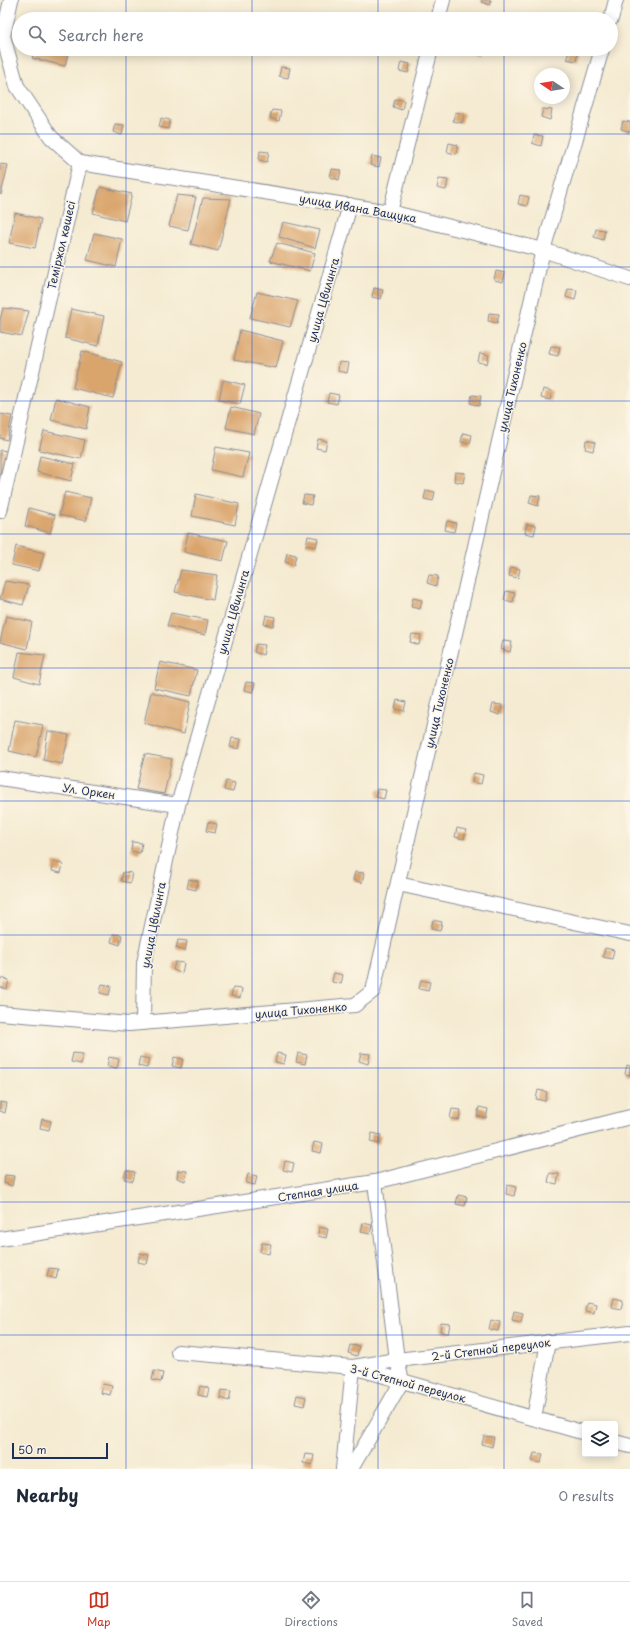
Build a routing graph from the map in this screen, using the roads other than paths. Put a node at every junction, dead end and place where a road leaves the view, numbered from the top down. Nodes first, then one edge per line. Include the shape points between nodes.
1 (11, 0) edge
2 (443, 0) edge
3 (616, 0) edge
4 (440, 12) edge
5 (612, 12) edge
6 (1, 36) edge
7 (428, 56) edge
8 (600, 56) edge
9 (80, 163) junction
10 (350, 205) junction
11 (390, 212) junction
12 (543, 250) junction
13 (630, 279) edge
14 (0, 511) edge
15 (0, 778) edge
16 (178, 805) junction
17 (398, 884) junction
18 (630, 934) edge
19 (0, 1014) edge
20 (143, 1023) junction
21 (630, 1117) edge
22 (375, 1182) junction
23 (0, 1239) edge
24 (630, 1333) edge
25 (548, 1342) junction
26 (178, 1352) dead end
27 (397, 1360) junction
28 (353, 1367) junction
29 (402, 1381) junction
30 (534, 1418) junction
31 (582, 1432) edge
32 (618, 1443) edge
33 (630, 1446) edge
34 (343, 1469) edge
35 (351, 1469) edge

1 - 6 street
2 - 4 street
3 - 5 street
6 - 9 street via 17,86 52,137
7 - 11 street
8 - 12 street, улица Тихоненко
9 - 10 street, улица Ивана Ващука
9 - 14 street, Теміржол көшесі
10 - 11 street, улица Ивана Ващука
10 - 16 street, улица Цвилинга
11 - 12 street, улица Ивана Ващука
12 - 13 street, улица Ивана Ващука
12 - 17 street, улица Тихоненко
15 - 16 street, Ул. Оркен
16 - 20 street, улица Цвилинга via 144,963
17 - 18 street
17 - 20 street, улица Тихоненко via 373,991 355,1005
19 - 20 street, улица Тихоненко
21 - 22 street, Степная улица
22 - 23 street, Степная улица
22 - 27 street
24 - 25 street, 2-й Степной переулок
25 - 27 street, 2-й Степной переулок
25 - 30 street
26 - 28 street, 3-й Степной переулок
27 - 28 street, 2-й Степной переулок
27 - 29 street
28 - 29 street, 3-й Степной переулок
28 - 34 street
29 - 30 street, 3-й Степной переулок
29 - 35 street
30 - 31 street, 3-й Степной переулок
32 - 33 street

